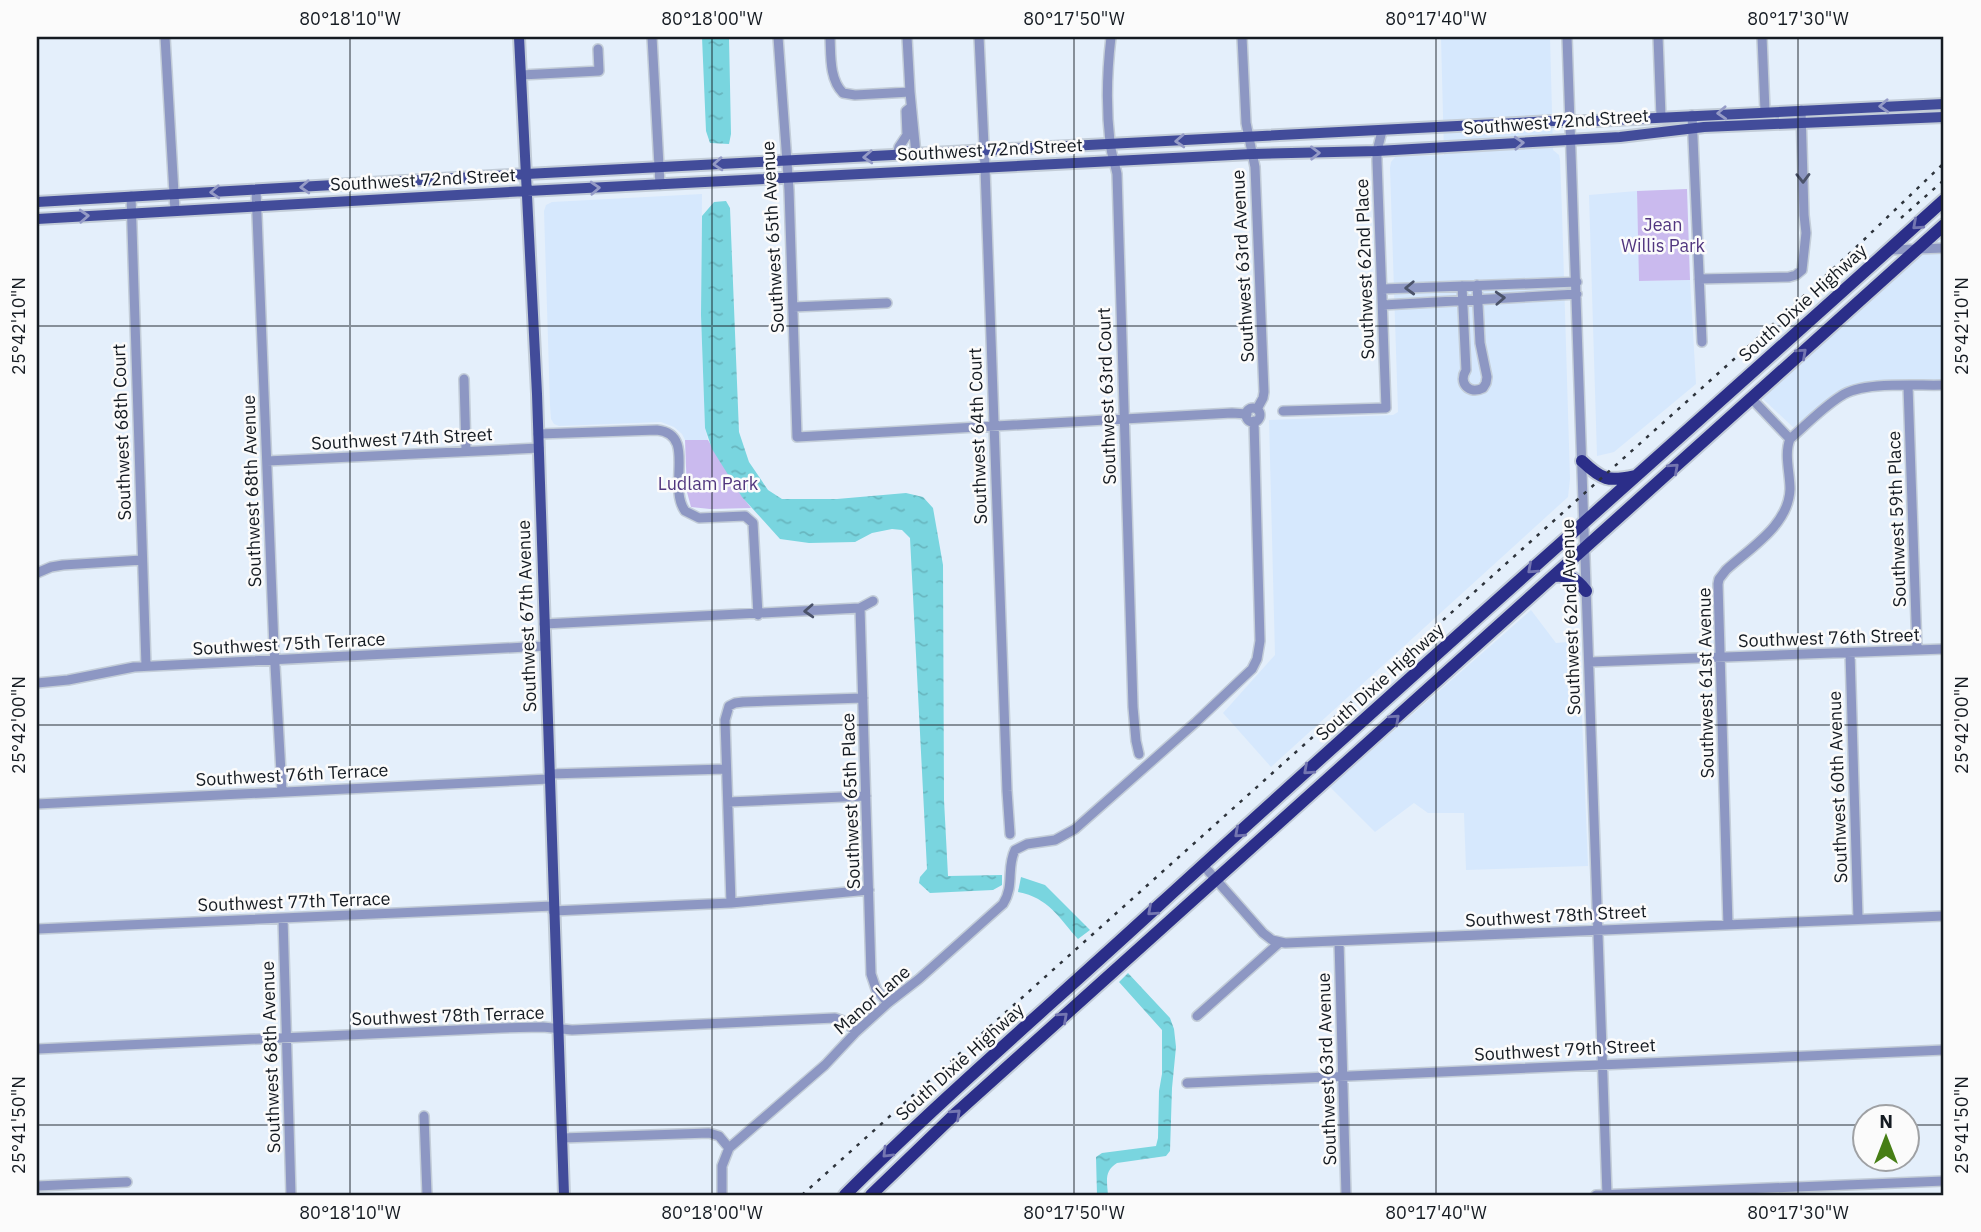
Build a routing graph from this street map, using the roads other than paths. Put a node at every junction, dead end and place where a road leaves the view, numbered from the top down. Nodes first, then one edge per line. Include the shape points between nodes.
1 (165, 37) edge
2 (519, 37) edge
3 (652, 37) edge
4 (778, 37) edge
5 (830, 37) edge
6 (907, 37) edge
7 (979, 37) edge
8 (1111, 37) edge
9 (1242, 37) edge
10 (1567, 37) edge
11 (1658, 37) edge
12 (1762, 37) edge
13 (598, 49) dead end
14 (521, 75) junction
15 (910, 92) junction
16 (1944, 104) edge
17 (911, 107) junction
18 (1801, 110) junction
19 (1765, 111) junction
20 (1692, 115) junction
21 (1942, 116) edge
22 (1661, 117) junction
23 (1571, 121) junction
24 (1802, 122) junction
25 (1692, 128) junction
26 (1382, 131) junction
27 (1248, 137) junction
28 (1572, 139) junction
29 (1110, 145) junction
30 (985, 151) junction
31 (1377, 151) junction
32 (916, 154) junction
33 (1252, 154) junction
34 (897, 155) junction
35 (786, 161) junction
36 (1114, 161) junction
37 (659, 168) junction
38 (985, 168) junction
39 (526, 174) junction
40 (787, 178) junction
41 (660, 185) junction
42 (256, 190) junction
43 (527, 191) junction
44 (174, 194) junction
45 (131, 197) junction
46 (1944, 200) edge
47 (37, 202) edge
48 (257, 207) junction
49 (175, 211) junction
50 (131, 214) junction
51 (37, 219) edge
52 (1944, 225) edge
53 (1944, 248) edge
54 (1919, 249) junction
55 (1889, 250) junction
56 (1699, 279) junction
57 (1577, 282) junction
58 (1477, 285) junction
59 (1462, 286) junction
60 (1382, 289) junction
61 (1577, 294) junction
62 (1477, 299) junction
63 (1463, 300) junction
64 (887, 303) dead end
65 (1382, 305) junction
66 (793, 307) junction
67 (1702, 342) dead end
68 (1760, 365) junction
69 (1466, 370) junction
70 (1485, 372) junction
71 (464, 379) dead end
72 (1944, 385) edge
73 (1908, 386) junction
74 (1723, 398) junction
75 (1752, 399) junction
76 (1283, 411) dead end
77 (1123, 418) junction
78 (1250, 418) junction
79 (994, 425) junction
80 (538, 434) junction
81 (1790, 439) junction
82 (539, 448) junction
83 (466, 452) junction
84 (267, 461) junction
85 (1582, 461) junction
86 (1636, 476) junction
87 (1583, 523) junction
88 (1585, 548) junction
89 (142, 560) junction
90 (37, 573) edge
91 (1554, 576) junction
92 (1586, 591) junction
93 (873, 601) dead end
94 (860, 608) junction
95 (758, 615) junction
96 (544, 624) junction
97 (545, 646) junction
98 (1944, 649) edge
99 (1917, 650) junction
100 (1850, 653) junction
101 (1719, 657) junction
102 (275, 660) junction
103 (1589, 662) junction
104 (146, 666) junction
105 (37, 683) edge
106 (863, 698) junction
107 (1139, 754) dead end
108 (726, 769) junction
109 (549, 776) junction
110 (282, 791) junction
111 (866, 796) junction
112 (728, 802) junction
113 (37, 804) edge
114 (1010, 834) dead end
115 (1203, 865) junction
116 (1216, 880) junction
117 (869, 890) junction
118 (731, 903) junction
119 (553, 909) junction
120 (1944, 916) edge
121 (283, 918) junction
122 (1858, 919) junction
123 (1728, 925) junction
124 (37, 929) edge
125 (1598, 930) junction
126 (1339, 942) junction
127 (1279, 943) junction
128 (888, 1003) junction
129 (1046, 1009) junction
130 (1197, 1016) dead end
131 (558, 1028) junction
132 (856, 1032) junction
133 (287, 1037) junction
134 (37, 1049) edge
135 (1944, 1050) edge
136 (1013, 1062) junction
137 (1602, 1064) junction
138 (1343, 1076) junction
139 (1187, 1083) dead end
140 (424, 1116) dead end
141 (562, 1138) junction
142 (729, 1148) junction
143 (1944, 1181) edge
144 (127, 1182) dead end
145 (37, 1186) edge
146 (291, 1195) edge
147 (427, 1195) edge
148 (564, 1195) edge
149 (722, 1195) edge
150 (845, 1195) edge
151 (872, 1195) edge
152 (1346, 1195) edge
153 (1596, 1195) edge
154 (1607, 1195) edge

1 - 44 street
2 - 14 main road, Southwest 67th Avenue
3 - 37 street
4 - 35 street, Southwest 65th Avenue
5 - 15 street via 834,78 843,93
6 - 15 street
7 - 30 street, Southwest 64th Court
8 - 29 street, Southwest 63rd Court
9 - 27 street, Southwest 63rd Avenue
10 - 23 street, Southwest 62nd Avenue
11 - 22 street
12 - 19 street
13 - 14 street via 598,71
14 - 39 main road, Southwest 67th Avenue
15 - 17 street
16 -> 18 main road, Southwest 72nd Street
17 - 32 street
17 - 34 street via 906,111 906,137
18 - 19 main road, Southwest 72nd Street
18 - 24 street
19 -> 20 main road, Southwest 72nd Street
20 - 22 main road, Southwest 72nd Street
20 - 25 street
21 - 24 main road, Southwest 72nd Street
22 - 23 main road, Southwest 72nd Street
23 - 26 main road, Southwest 72nd Street
23 - 28 street, Southwest 62nd Avenue
24 - 25 main road, Southwest 72nd Street
24 -> 56 street via 1803,268 1789,277
25 - 28 main road, Southwest 72nd Street
25 - 56 street
26 - 27 main road, Southwest 72nd Street
26 - 31 street, Southwest 62nd Place
27 -> 29 main road, Southwest 72nd Street
27 - 33 street, Southwest 63rd Avenue
31 -> 28 main road, Southwest 72nd Street
28 - 57 street, Southwest 62nd Avenue
29 - 30 main road, Southwest 72nd Street
29 - 36 street, Southwest 63rd Court
30 - 32 main road, Southwest 72nd Street
30 - 38 street, Southwest 64th Court
33 -> 31 main road, Southwest 72nd Street
31 - 60 street, Southwest 62nd Place
32 - 34 main road, Southwest 72nd Street
33 - 36 main road, Southwest 72nd Street
33 - 78 street, Southwest 63rd Avenue via 1264,388 1257,410 1250,409
34 -> 35 main road, Southwest 72nd Street
35 -> 37 main road, Southwest 72nd Street
35 - 40 street, Southwest 65th Avenue
36 - 38 main road, Southwest 72nd Street
36 - 77 street, Southwest 63rd Court
37 - 39 main road, Southwest 72nd Street
37 - 41 street
38 - 40 main road, Southwest 72nd Street
38 - 79 street, Southwest 64th Court
39 -> 42 main road, Southwest 72nd Street
39 - 43 main road, Southwest 67th Avenue
40 - 41 main road, Southwest 72nd Street
40 - 66 street, Southwest 65th Avenue
43 -> 41 main road, Southwest 72nd Street
42 -> 44 main road, Southwest 72nd Street
42 - 48 street, Southwest 68th Avenue
43 - 48 main road, Southwest 72nd Street
43 - 80 main road, Southwest 67th Avenue
44 - 45 main road, Southwest 72nd Street
44 - 49 street
45 - 47 main road, Southwest 72nd Street
45 - 50 street, Southwest 68th Court
46 -> 55 highway, South Dixie Highway
48 - 49 main road, Southwest 72nd Street
48 - 84 street, Southwest 68th Avenue
49 - 50 main road, Southwest 72nd Street
51 -> 50 main road, Southwest 72nd Street
50 - 89 street, Southwest 68th Court
52 - 54 highway, South Dixie Highway
53 - 54 street
54 - 55 street
75 -> 54 highway, South Dixie Highway
55 - 68 highway, South Dixie Highway
56 - 67 street
57 - 58 street
57 - 61 street, Southwest 62nd Avenue
58 - 59 street
58 - 62 street
59 -> 60 street
59 - 63 street
60 - 65 street, Southwest 62nd Place
62 -> 61 street
61 - 85 street, Southwest 62nd Avenue
62 - 63 street
62 - 70 street
63 - 65 street
63 - 69 street
64 - 66 street
65 - 76 street, Southwest 62nd Place via 1386,408
66 - 79 street, Southwest 65th Avenue via 797,437
68 - 74 highway, South Dixie Highway
68 - 75 highway
69 - 70 street via 1476,367
69 - 70 street via 1464,384 1475,391 1486,383
71 - 83 street
72 - 73 street
73 - 81 street via 1846,393
73 - 99 street, Southwest 59th Place
74 - 75 highway
74 - 86 highway, South Dixie Highway
75 - 81 street
88 -> 75 highway, South Dixie Highway
77 - 78 street via 1232,413
77 - 79 street
77 - 107 street, Southwest 63rd Court via 1133,707
78 - 128 street, Manor Lane via 1260,637 1257,659 1245,677 1075,828 1055,840 1018,848 1012,858 1009,893 999,908
79 - 114 street, Southwest 64th Court
80 - 82 main road, Southwest 67th Avenue
80 - 95 street via 657,430 674,436 679,497 685,511 699,517 743,516 752,521
81 - 101 street, Southwest 61st Avenue via 1789,499 1784,512 1719,579
82 - 83 street, Southwest 74th Street
82 - 96 main road, Southwest 67th Avenue
83 - 84 street, Southwest 74th Street
84 - 102 street, Southwest 68th Avenue
85 - 86 highway via 1610,480
85 - 87 street, Southwest 62nd Avenue
86 - 87 highway, South Dixie Highway
87 - 88 street, Southwest 62nd Avenue
87 -> 115 highway, South Dixie Highway
88 - 91 highway, South Dixie Highway
88 - 92 street, Southwest 62nd Avenue
89 - 90 street via 63,565
89 - 104 street, Southwest 68th Court
91 - 92 highway via 1571,576
116 -> 91 highway, South Dixie Highway
92 - 103 street, Southwest 62nd Avenue
93 - 94 street
94 -> 95 street
94 - 106 street, Southwest 65th Place
95 - 96 street
96 - 97 main road, Southwest 67th Avenue
97 - 102 street, Southwest 75th Terrace
97 - 109 main road, Southwest 67th Avenue
98 - 99 street, Southwest 76th Street
99 - 100 street, Southwest 76th Street
100 - 101 street, Southwest 76th Street
100 - 122 street, Southwest 60th Avenue
101 - 103 street, Southwest 76th Street
101 - 123 street, Southwest 61st Avenue
102 - 104 street, Southwest 75th Terrace
102 - 110 street, Southwest 68th Avenue
103 - 125 street, Southwest 62nd Avenue
104 - 105 street, Southwest 75th Terrace
106 - 108 street via 729,706
106 - 111 street, Southwest 65th Place
108 - 109 street, Southwest 76th Terrace
108 - 112 street
109 - 110 street, Southwest 76th Terrace
109 - 119 main road, Southwest 67th Avenue
110 - 113 street, Southwest 76th Terrace
111 - 112 street
111 - 117 street, Southwest 65th Place
112 - 118 street
115 - 116 street
115 -> 129 highway, South Dixie Highway
116 - 127 street via 1269,939
136 -> 116 highway, South Dixie Highway
117 - 118 street, Southwest 77th Terrace
117 - 128 street, Southwest 65th Place via 872,979
118 - 119 street, Southwest 77th Terrace
119 - 121 street, Southwest 77th Terrace
119 - 131 main road, Southwest 67th Avenue
120 - 122 street, Southwest 78th Street
121 - 124 street, Southwest 77th Terrace
121 - 133 street, Southwest 68th Avenue
122 - 123 street, Southwest 78th Street
123 - 125 street, Southwest 78th Street
125 - 126 street, Southwest 78th Street
125 - 137 street, Southwest 62nd Avenue
126 - 127 street, Southwest 78th Street
126 - 138 street, Southwest 63rd Avenue
127 - 130 street
128 - 132 street, Manor Lane
129 - 136 highway via 1041,1021 1014,1046
129 -> 150 highway, South Dixie Highway via 942,1100
131 - 132 street, Southwest 78th Terrace via 835,1018
131 - 133 street, Southwest 78th Terrace
131 - 141 main road, Southwest 67th Avenue
132 - 142 street, Manor Lane
133 - 134 street, Southwest 78th Terrace
133 - 146 street, Southwest 68th Avenue
135 - 137 street, Southwest 79th Street
151 -> 136 highway, South Dixie Highway
137 - 138 street, Southwest 79th Street
137 - 154 street, Southwest 62nd Avenue
138 - 139 street, Southwest 79th Street
138 - 152 street, Southwest 63rd Avenue
140 - 147 street
141 - 142 street via 712,1133
141 - 148 main road, Southwest 67th Avenue
142 - 149 street via 722,1163
143 - 154 street
144 - 145 street
153 - 154 street

